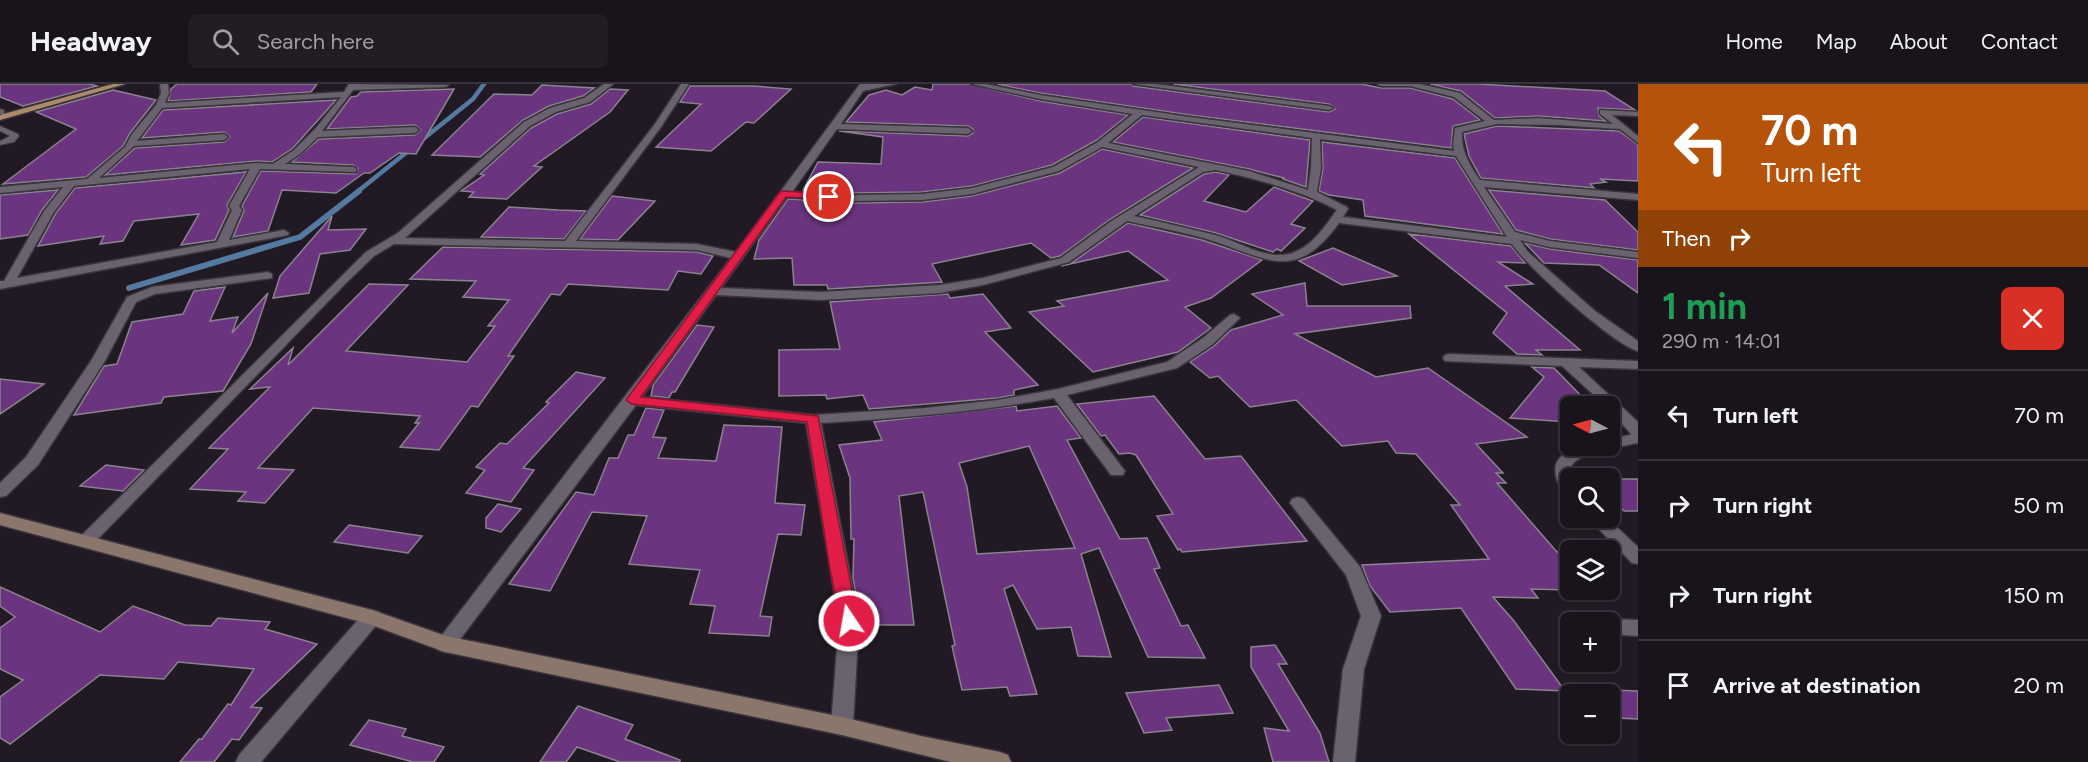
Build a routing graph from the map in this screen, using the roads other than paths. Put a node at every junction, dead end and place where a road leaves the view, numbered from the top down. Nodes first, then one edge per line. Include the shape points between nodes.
1 (100, 84) edge
2 (121, 84) edge
3 (164, 84) edge
4 (609, 84) edge
5 (685, 84) edge
6 (892, 84) edge
7 (975, 84) edge
8 (1137, 84) edge
9 (1381, 84) edge
10 (1410, 84) edge
11 (445, 85) edge
12 (862, 87) edge
13 (351, 89) edge
14 (160, 106) junction
15 (1329, 108) dead end
16 (0, 113) edge
17 (1140, 113) junction
18 (1638, 114) edge
19 (1491, 121) junction
20 (835, 126) junction
21 (1620, 127) junction
22 (415, 130) dead end
23 (2, 131) edge
24 (968, 131) dead end
25 (316, 134) junction
26 (224, 137) dead end
27 (1316, 138) junction
28 (1638, 140) edge
29 (0, 143) edge
30 (131, 144) junction
31 (1101, 144) junction
32 (1460, 154) junction
33 (277, 165) junction
34 (257, 166) junction
35 (1218, 167) junction
36 (353, 170) dead end
37 (91, 180) junction
38 (72, 182) junction
39 (1477, 183) junction
40 (0, 190) edge
41 (783, 194) junction
42 (1314, 195) junction
43 (1638, 197) edge
44 (1125, 217) junction
45 (1336, 219) junction
46 (284, 233) dead end
47 (1515, 240) junction
48 (392, 241) junction
49 (569, 244) junction
50 (221, 245) junction
51 (1638, 255) edge
52 (738, 256) junction
53 (268, 276) dead end
54 (4, 285) edge
55 (712, 291) junction
56 (1234, 318) dead end
57 (1638, 347) edge
58 (1450, 358) dead end
59 (1564, 361) junction
60 (1638, 365) edge
61 (1058, 393) junction
62 (632, 400) junction
63 (813, 418) junction
64 (1638, 433) edge
65 (1620, 442) edge
66 (1572, 456) edge
67 (1562, 468) edge
68 (1117, 471) dead end
69 (0, 492) edge
70 (1298, 502) dead end
71 (0, 519) edge
72 (1607, 528) edge
73 (86, 541) junction
74 (1638, 558) edge
75 (372, 617) junction
76 (1620, 627) edge
77 (1638, 628) edge
78 (445, 644) junction
79 (842, 726) junction
80 (248, 762) edge
81 (1000, 762) edge
82 (1344, 762) edge

1 - 16 main road
2 - 16 main road
3 - 14 street
4 - 48 street via 587,100 553,110 527,124
5 - 49 street
6 - 12 street
7 - 17 street
8 - 15 street
9 - 10 street
10 - 19 street via 1456,95
11 - 13 street
12 - 20 street
13 - 14 street
13 - 25 street
14 - 30 street
17 - 27 street
17 - 31 street
18 - 21 street via 1603,112
19 - 21 street
19 - 32 street via 1458,130
20 - 24 street
20 - 41 street
21 - 28 street
22 - 25 street
23 - 29 lane via 15,136
25 - 33 street
26 - 30 street
27 - 32 street
27 - 42 street
30 - 37 street
31 - 35 street
31 - 41 street via 1056,169 972,191 922,197
32 - 39 street
33 - 34 street
33 - 36 street
34 - 37 street
34 - 50 street via 234,206 237,210
35 - 42 street
35 - 44 street via 1192,174
37 - 38 street
38 - 40 street
38 - 54 street via 49,211
39 - 43 street
39 - 47 street
41 - 52 street
42 - 45 street via 1342,207
44 - 45 street via 1281,257 1311,248
44 - 55 street via 1065,260 982,282 842,296
45 - 47 street
46 - 50 street
47 - 51 street
47 - 57 street via 1544,275
48 - 49 street
48 - 73 street via 370,254 340,281
49 - 52 street via 697,247
50 - 54 street
52 - 55 street
53 - 69 street via 152,291 131,300 98,361 32,461
55 - 62 street
56 - 61 street via 1172,365
58 - 59 street
59 - 60 street
59 - 64 street via 1626,417
61 - 63 street via 925,412
61 - 68 street
62 - 63 street
62 - 78 street
63 - 79 street via 849,621
64 - 65 street via 1636,439
66 - 67 street
70 - 82 street via 1354,572 1371,616 1362,634 1350,685
71 - 73 street
72 - 74 street
73 - 75 street
75 - 78 street
75 - 80 street
76 - 77 street
78 - 79 street
79 - 81 street

